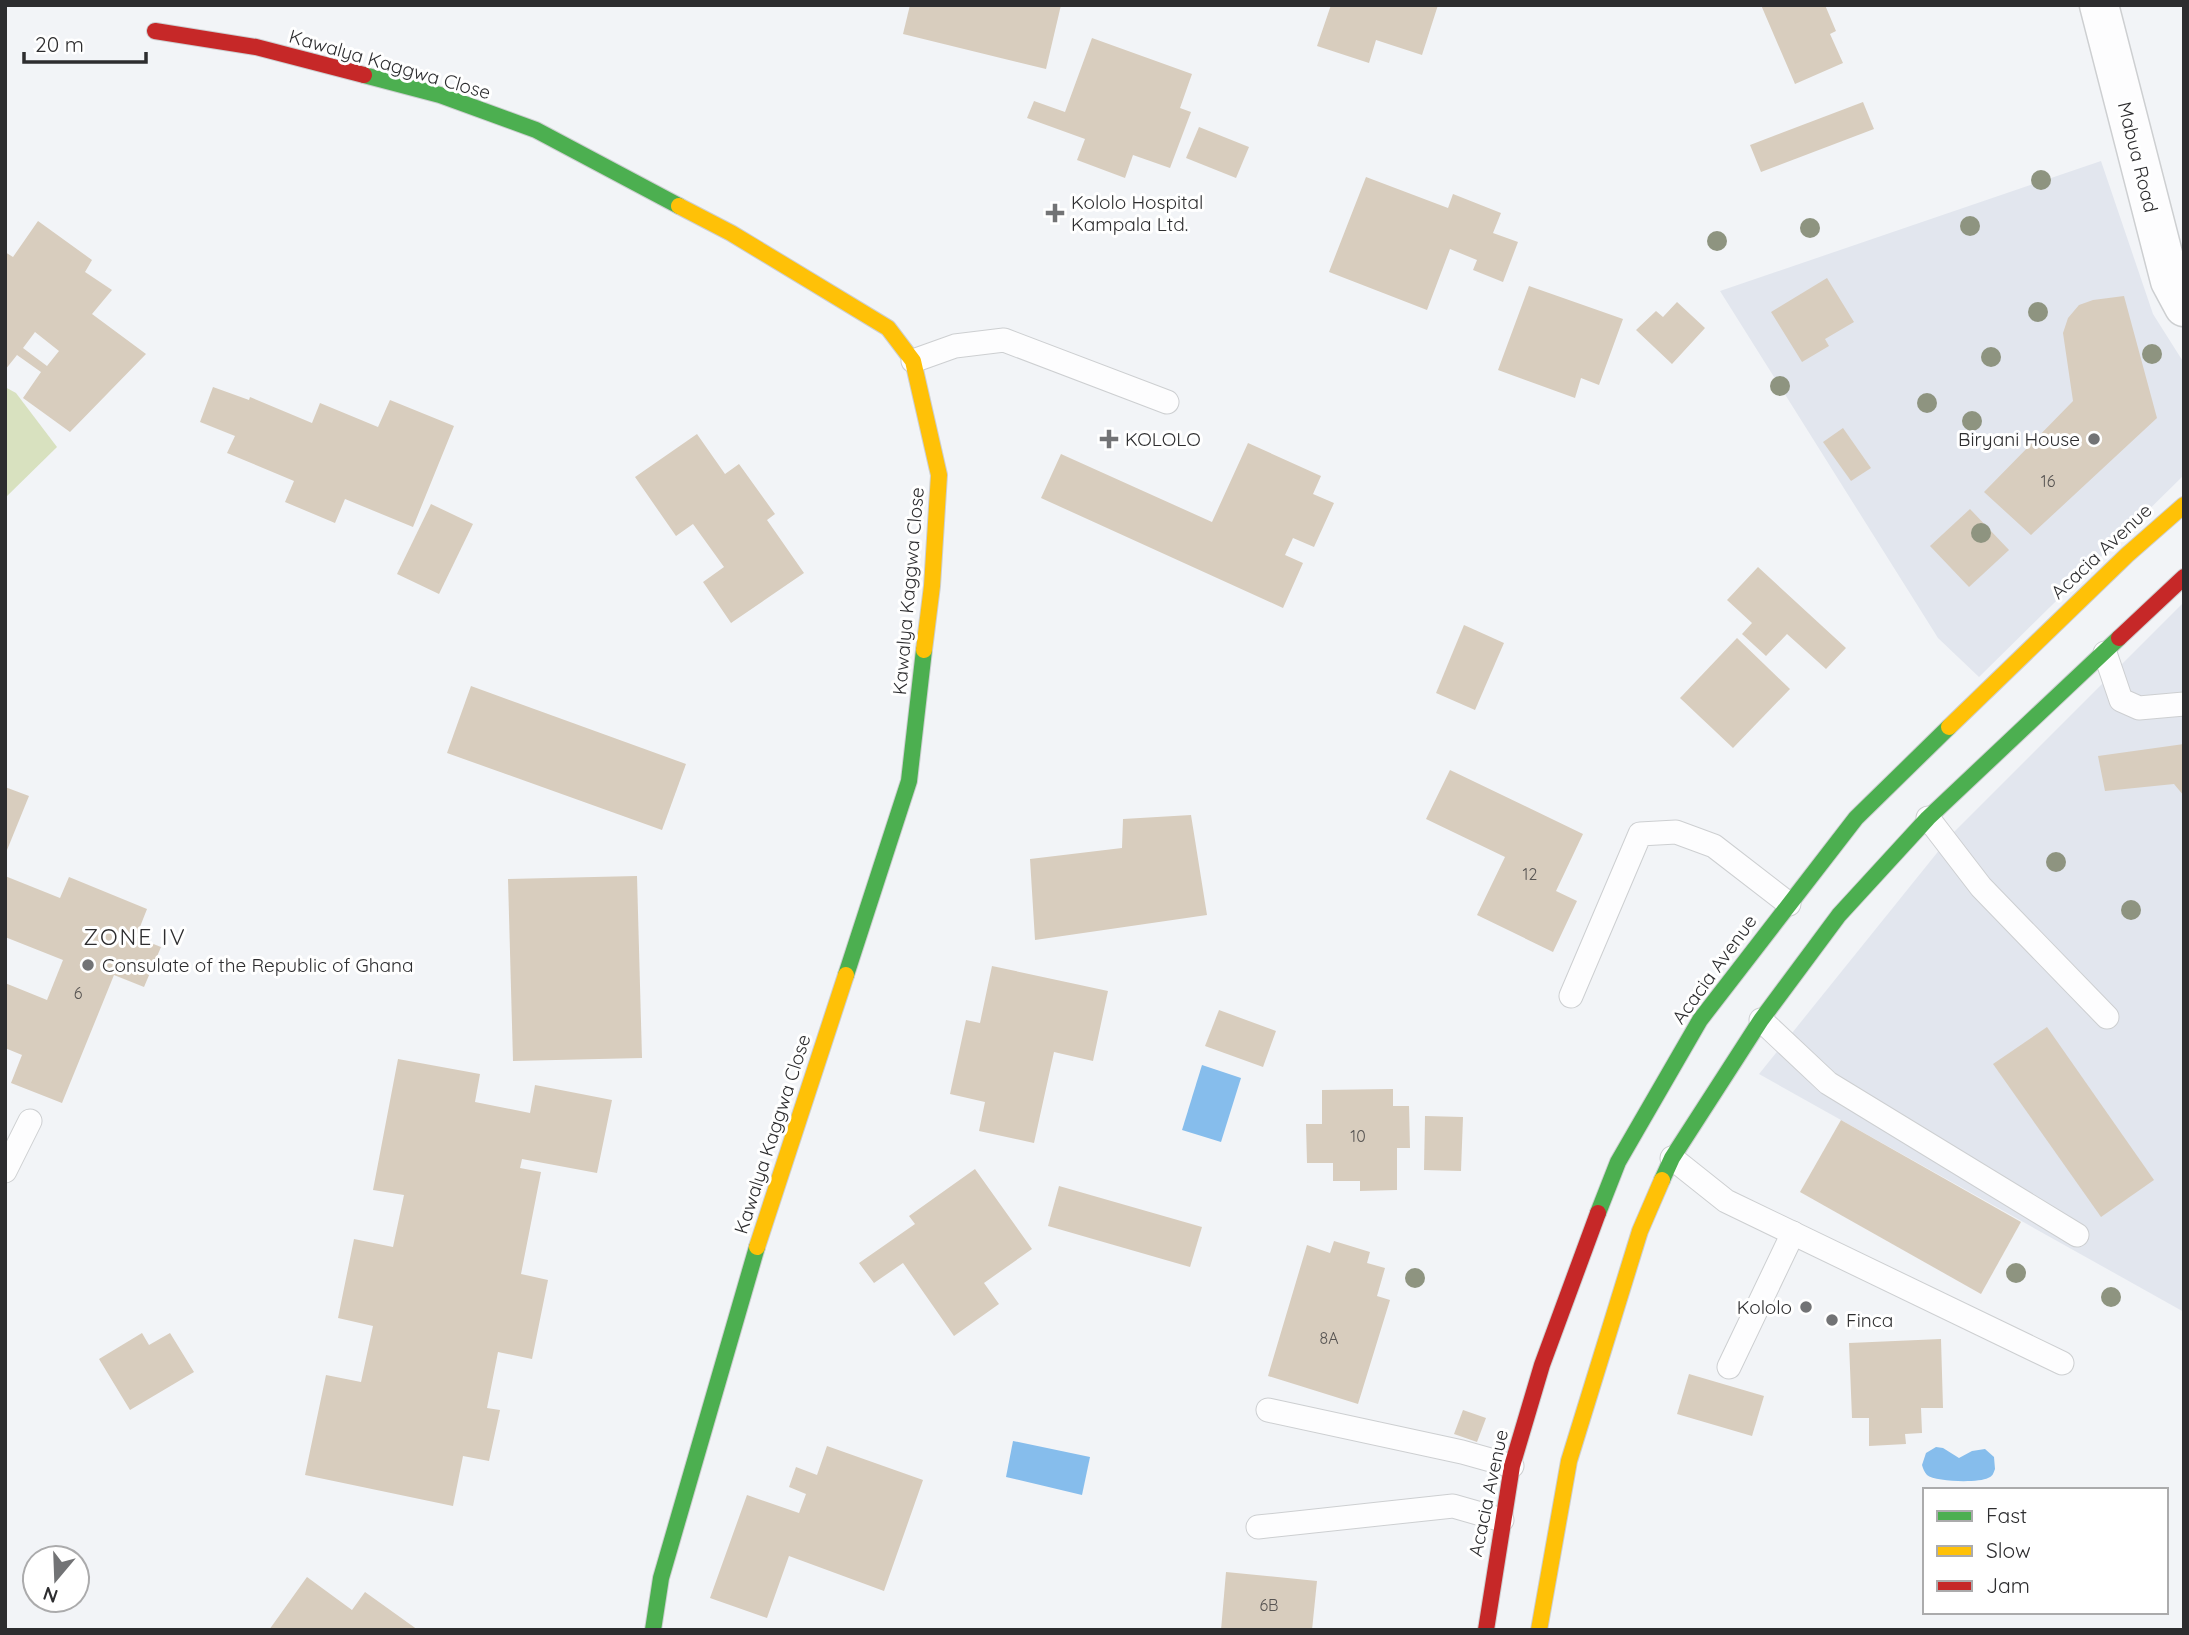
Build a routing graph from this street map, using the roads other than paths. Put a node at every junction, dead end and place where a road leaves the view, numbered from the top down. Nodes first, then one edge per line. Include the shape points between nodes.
1 (2099, 5) edge
2 (155, 31) dead end
3 (2184, 307) edge
4 (914, 361) junction
5 (1167, 402) dead end
6 (2184, 505) edge
7 (2184, 577) edge
8 (2105, 653) junction
9 (2184, 704) edge
10 (1928, 818) junction
11 (1789, 904) junction
12 (1571, 996) dead end
13 (2107, 1017) dead end
14 (1761, 1020) junction
15 (30, 1121) dead end
16 (1672, 1158) junction
17 (5, 1171) edge
18 (1793, 1234) junction
19 (2077, 1235) dead end
20 (2062, 1363) dead end
21 (1729, 1367) dead end
22 (1268, 1410) dead end
23 (1512, 1466) junction
24 (1502, 1520) junction
25 (1258, 1527) dead end
26 (653, 1630) edge
27 (1486, 1630) edge
28 (1539, 1630) edge

1 - 3 street, Mabua Road via 2170,281
2 - 4 main road, Kawalya Kaggwa Close via 256,47 440,95 536,130 811,280 888,328
4 - 5 lane via 955,346 1004,340
4 - 26 main road, Kawalya Kaggwa Close via 939,475 932,586 909,781 755,1252 661,1578
6 - 11 main road, Acacia Avenue via 2041,636 1856,817
7 - 8 main road
8 - 9 lane via 2121,700 2139,708
8 - 10 main road
10 - 13 lane via 1981,887
10 - 14 main road via 1839,915
11 - 12 lane via 1714,846 1676,832 1640,834
11 - 23 main road, Acacia Avenue via 1700,1020 1618,1162 1542,1365
14 - 16 main road
14 - 19 lane via 1828,1083
15 - 17 lane
16 - 18 lane via 1726,1201
16 - 28 main road via 1640,1231 1569,1461
18 - 20 lane
18 - 21 lane
22 - 23 lane
23 - 24 main road, Acacia Avenue
24 - 25 lane via 1453,1506
24 - 27 main road, Acacia Avenue

